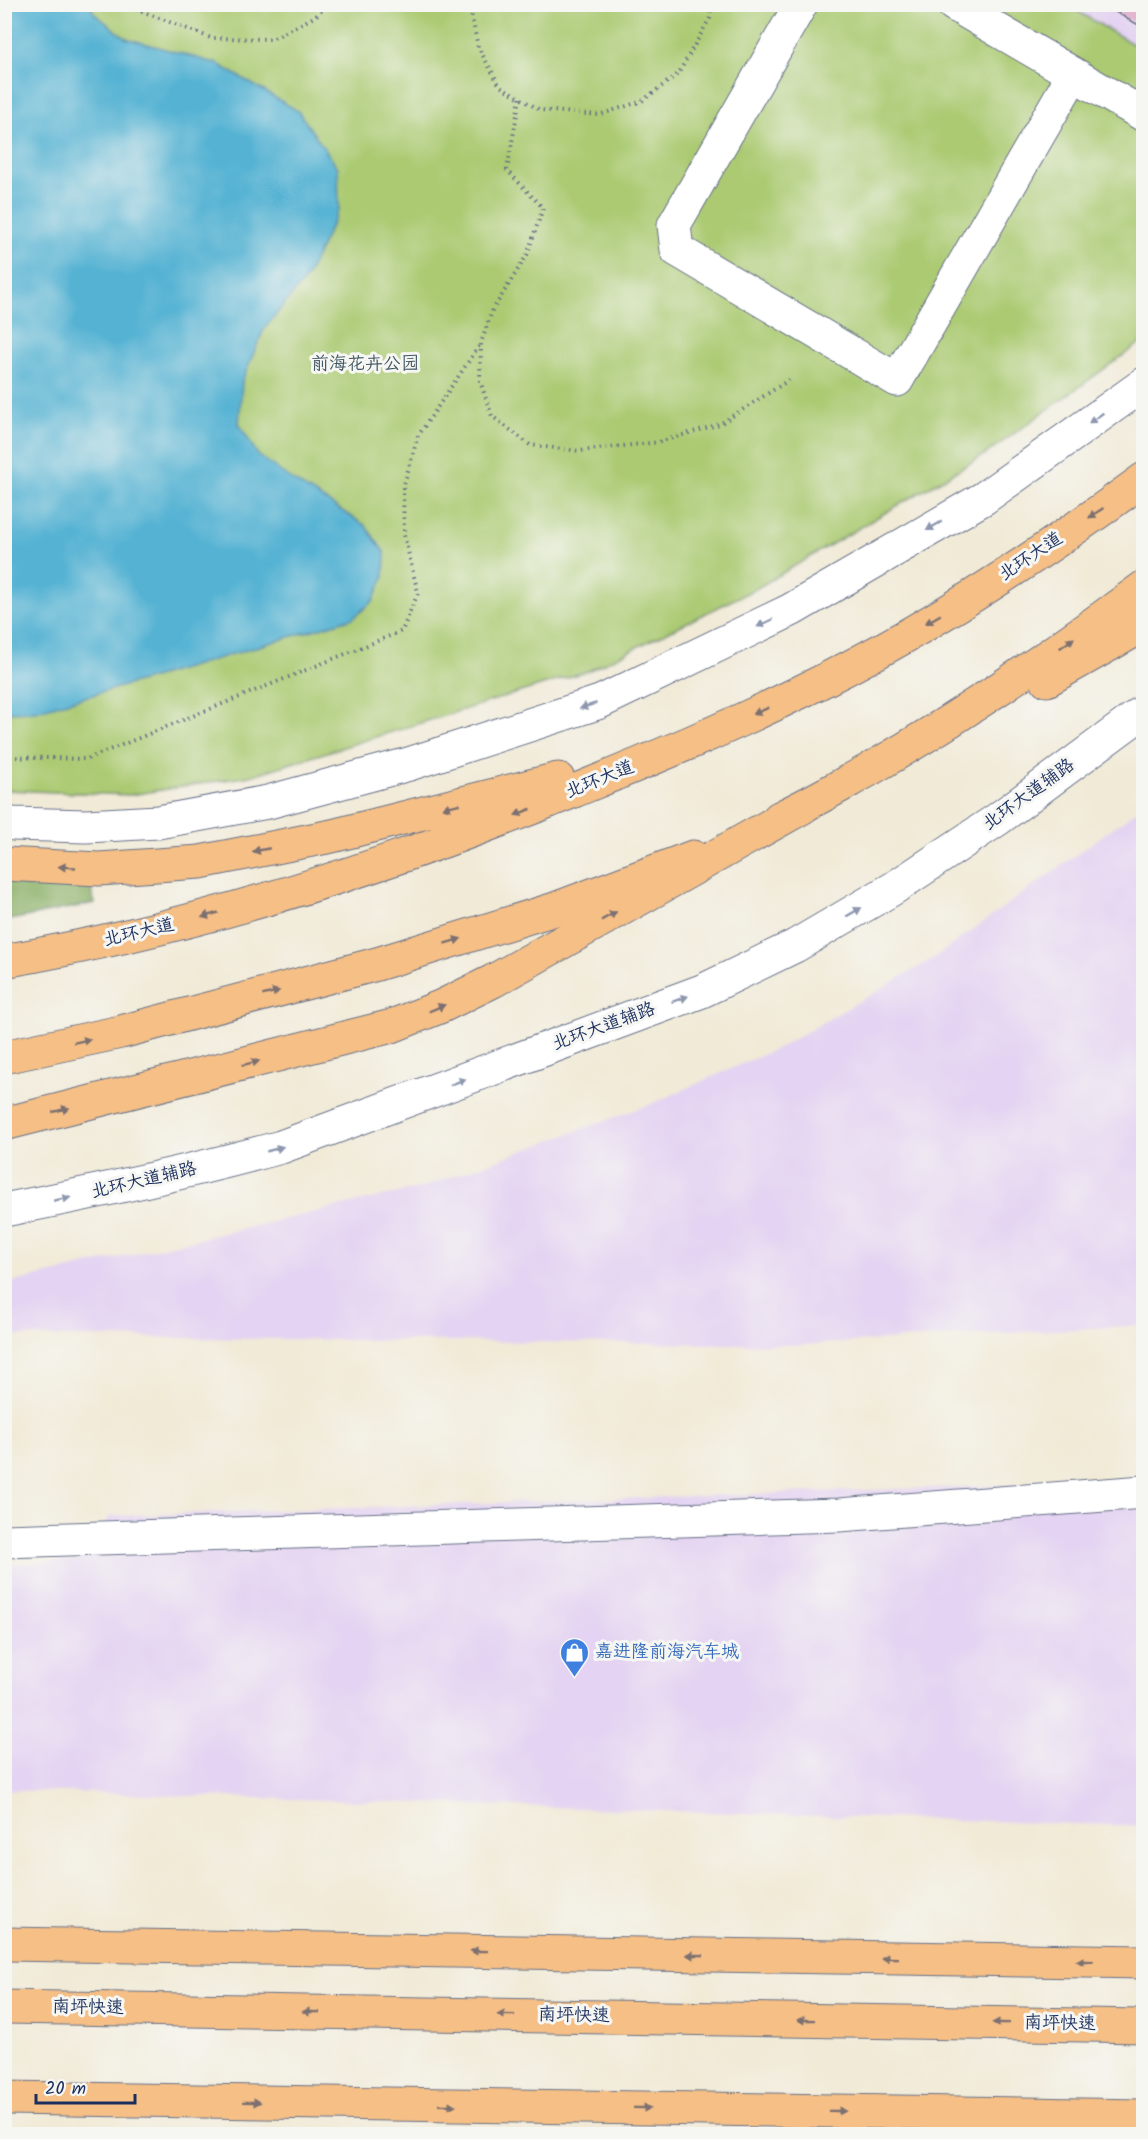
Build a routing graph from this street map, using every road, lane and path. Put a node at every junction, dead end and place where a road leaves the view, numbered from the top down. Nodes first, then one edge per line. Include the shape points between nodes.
1 (132, 4) edge
2 (326, 4) edge
3 (469, 4) edge
4 (711, 4) edge
5 (801, 4) edge
6 (953, 4) edge
7 (1073, 75) junction
8 (520, 98) junction
9 (1143, 115) edge
10 (481, 343) junction
11 (792, 378) dead end
12 (1143, 384) edge
13 (1143, 478) edge
14 (1143, 587) edge
15 (1143, 625) edge
16 (1143, 711) edge
17 (671, 751) junction
18 (4, 757) edge
19 (803, 807) junction
20 (4, 822) edge
21 (4, 864) edge
22 (4, 961) edge
23 (4, 1057) edge
24 (4, 1124) edge
25 (4, 1210) edge
26 (1143, 1492) edge
27 (4, 1542) edge
28 (4, 1944) edge
29 (1143, 1962) edge
30 (4, 2007) edge
31 (1143, 2026) edge
32 (4, 2098) edge
33 (1143, 2116) edge

1 - 2 path via 136,9 211,38 273,39 316,16
3 - 8 path via 478,47 500,86
4 - 8 path via 710,18 678,74 642,101 599,115 540,110
5 - 7 street via 674,225 677,250 897,380
6 - 7 street
7 - 9 street
8 - 10 path via 507,170 543,208 527,255 492,311
10 - 11 path via 480,381 492,416 530,445 579,452 659,442 720,424
10 - 18 path via 418,435 402,488 404,535 418,593 402,631 87,759
12 -> 20 street via 984,498 791,610 600,702 409,764 268,802 158,822 86,826
13 -> 17 main road, 北环大道 via 980,591 880,650 794,695
19 -> 14 main road via 994,693
15 - 19 main road
25 -> 16 street, 北环大道辅路 via 164,1177 281,1147 702,991 795,946 894,888 998,819
17 -> 21 main road via 332,836 200,862 99,869
17 -> 22 main road, 北环大道 via 481,829 327,882 169,927
23 -> 19 main road via 121,1032 377,964 565,906 705,852
24 -> 19 main road via 392,1026 494,981
26 - 27 street via 839,1515
29 -> 28 main road
31 -> 30 main road, 南坪快速
32 -> 33 main road

